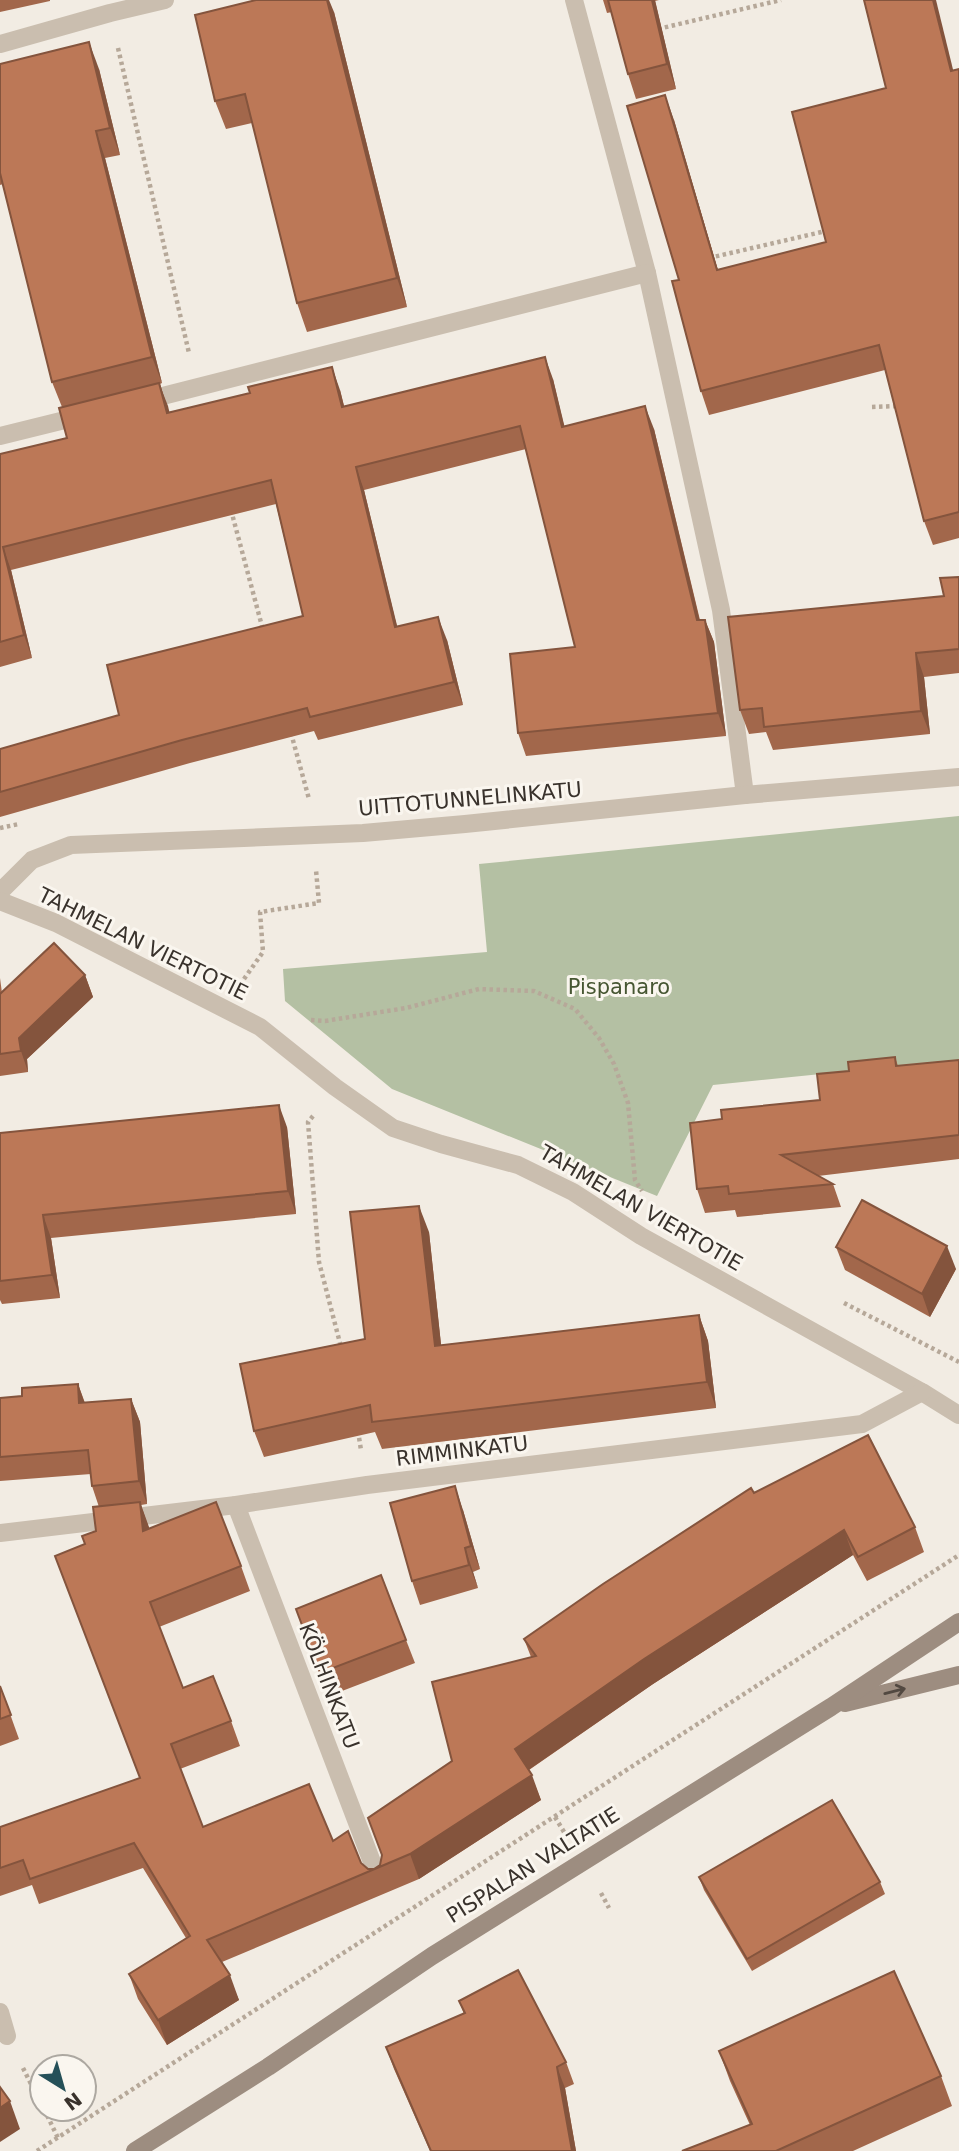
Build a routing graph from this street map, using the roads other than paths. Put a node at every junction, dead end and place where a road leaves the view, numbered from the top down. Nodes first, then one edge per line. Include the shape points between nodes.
1 (165, 0) edge
2 (574, 0) edge
3 (0, 44) edge
4 (647, 273) junction
5 (131, 404) edge
6 (105, 410) edge
7 (0, 436) edge
8 (959, 777) edge
9 (746, 795) junction
10 (0, 892) edge
11 (0, 901) edge
12 (922, 1392) junction
13 (959, 1415) edge
14 (236, 1505) junction
15 (0, 1533) edge
16 (959, 1622) edge
17 (959, 1675) edge
18 (831, 1707) junction
19 (380, 1883) edge
20 (0, 2012) edge
21 (8, 2036) dead end
22 (135, 2151) edge

1 - 3 street
2 - 4 street
4 - 5 street
4 - 9 street via 721,610
6 - 7 street
8 - 9 street, UITTOTUNNELINKATU
9 - 10 street, UITTOTUNNELINKATU via 363,833 71,845 32,860
11 - 12 street, TAHMELAN VIERTOTIE via 56,923 260,1027 393,1128 518,1166 573,1192 641,1236
12 - 13 street, TAHMELAN VIERTOTIE
12 - 14 street, RIMMINKATU via 862,1424
14 - 15 street, RIMMINKATU
14 - 19 street, KÖLHINKATU
16 - 18 main road, PISPALAN VALTATIE
18 -> 17 main road
18 - 22 main road, PISPALAN VALTATIE via 501,1912
20 - 21 street

